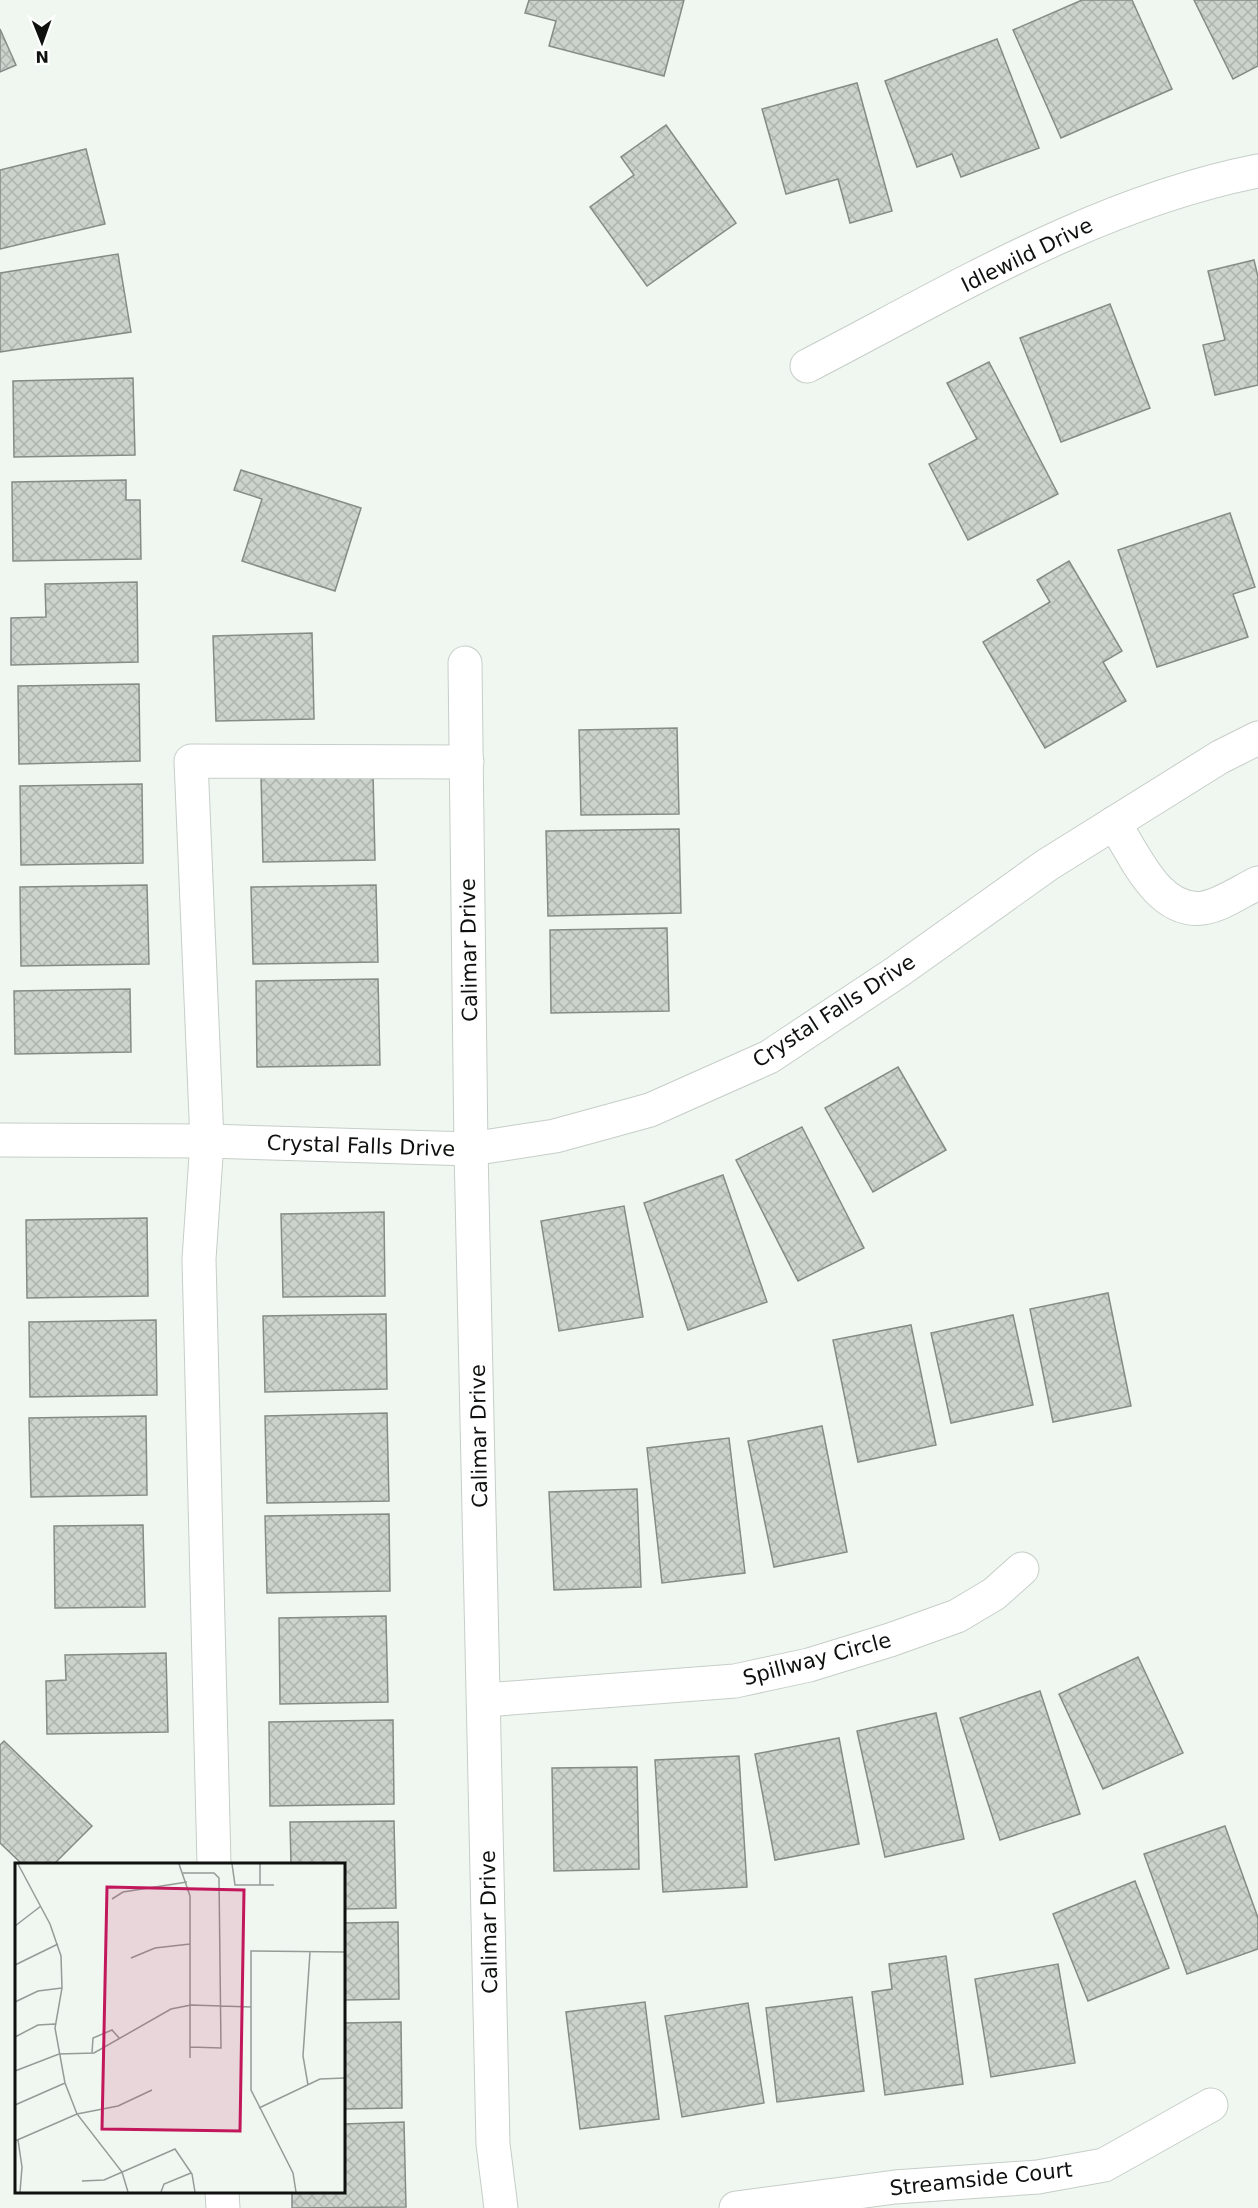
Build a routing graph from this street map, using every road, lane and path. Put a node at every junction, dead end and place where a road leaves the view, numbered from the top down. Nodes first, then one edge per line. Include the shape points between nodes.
1 (1258, 171) edge
2 (807, 366) dead end
3 (465, 663) dead end
4 (1258, 738) edge
5 (467, 762) junction
6 (1114, 824) junction
7 (1258, 883) edge
8 (0, 1140) edge
9 (207, 1141) junction
10 (471, 1149) junction
11 (1022, 1569) dead end
12 (485, 1700) junction
13 (214, 1863) edge
14 (1211, 2105) dead end
15 (222, 2193) edge
16 (223, 2208) edge
17 (501, 2208) edge
18 (735, 2208) edge

1 - 2 street, Idlewild Drive via 1212,180 1123,208
3 - 5 street, Calimar Drive
4 - 6 street, Crystal Falls Drive via 1220,757
5 - 9 street via 191,761
5 - 10 street, Calimar Drive
6 - 7 street via 1166,899 1184,908 1204,908
6 - 10 street, Crystal Falls Drive via 1047,865 769,1057 650,1110 555,1136
8 - 9 street, Crystal Falls Drive
9 - 10 street, Crystal Falls Drive
9 - 13 street via 199,1259
10 - 12 street, Calimar Drive
11 - 12 street, Spillway Circle via 994,1594 957,1616 809,1665 735,1681
12 - 17 street, Calimar Drive via 493,2144
14 - 18 street, Streamside Court via 1104,2165 1038,2177 895,2187
15 - 16 street

